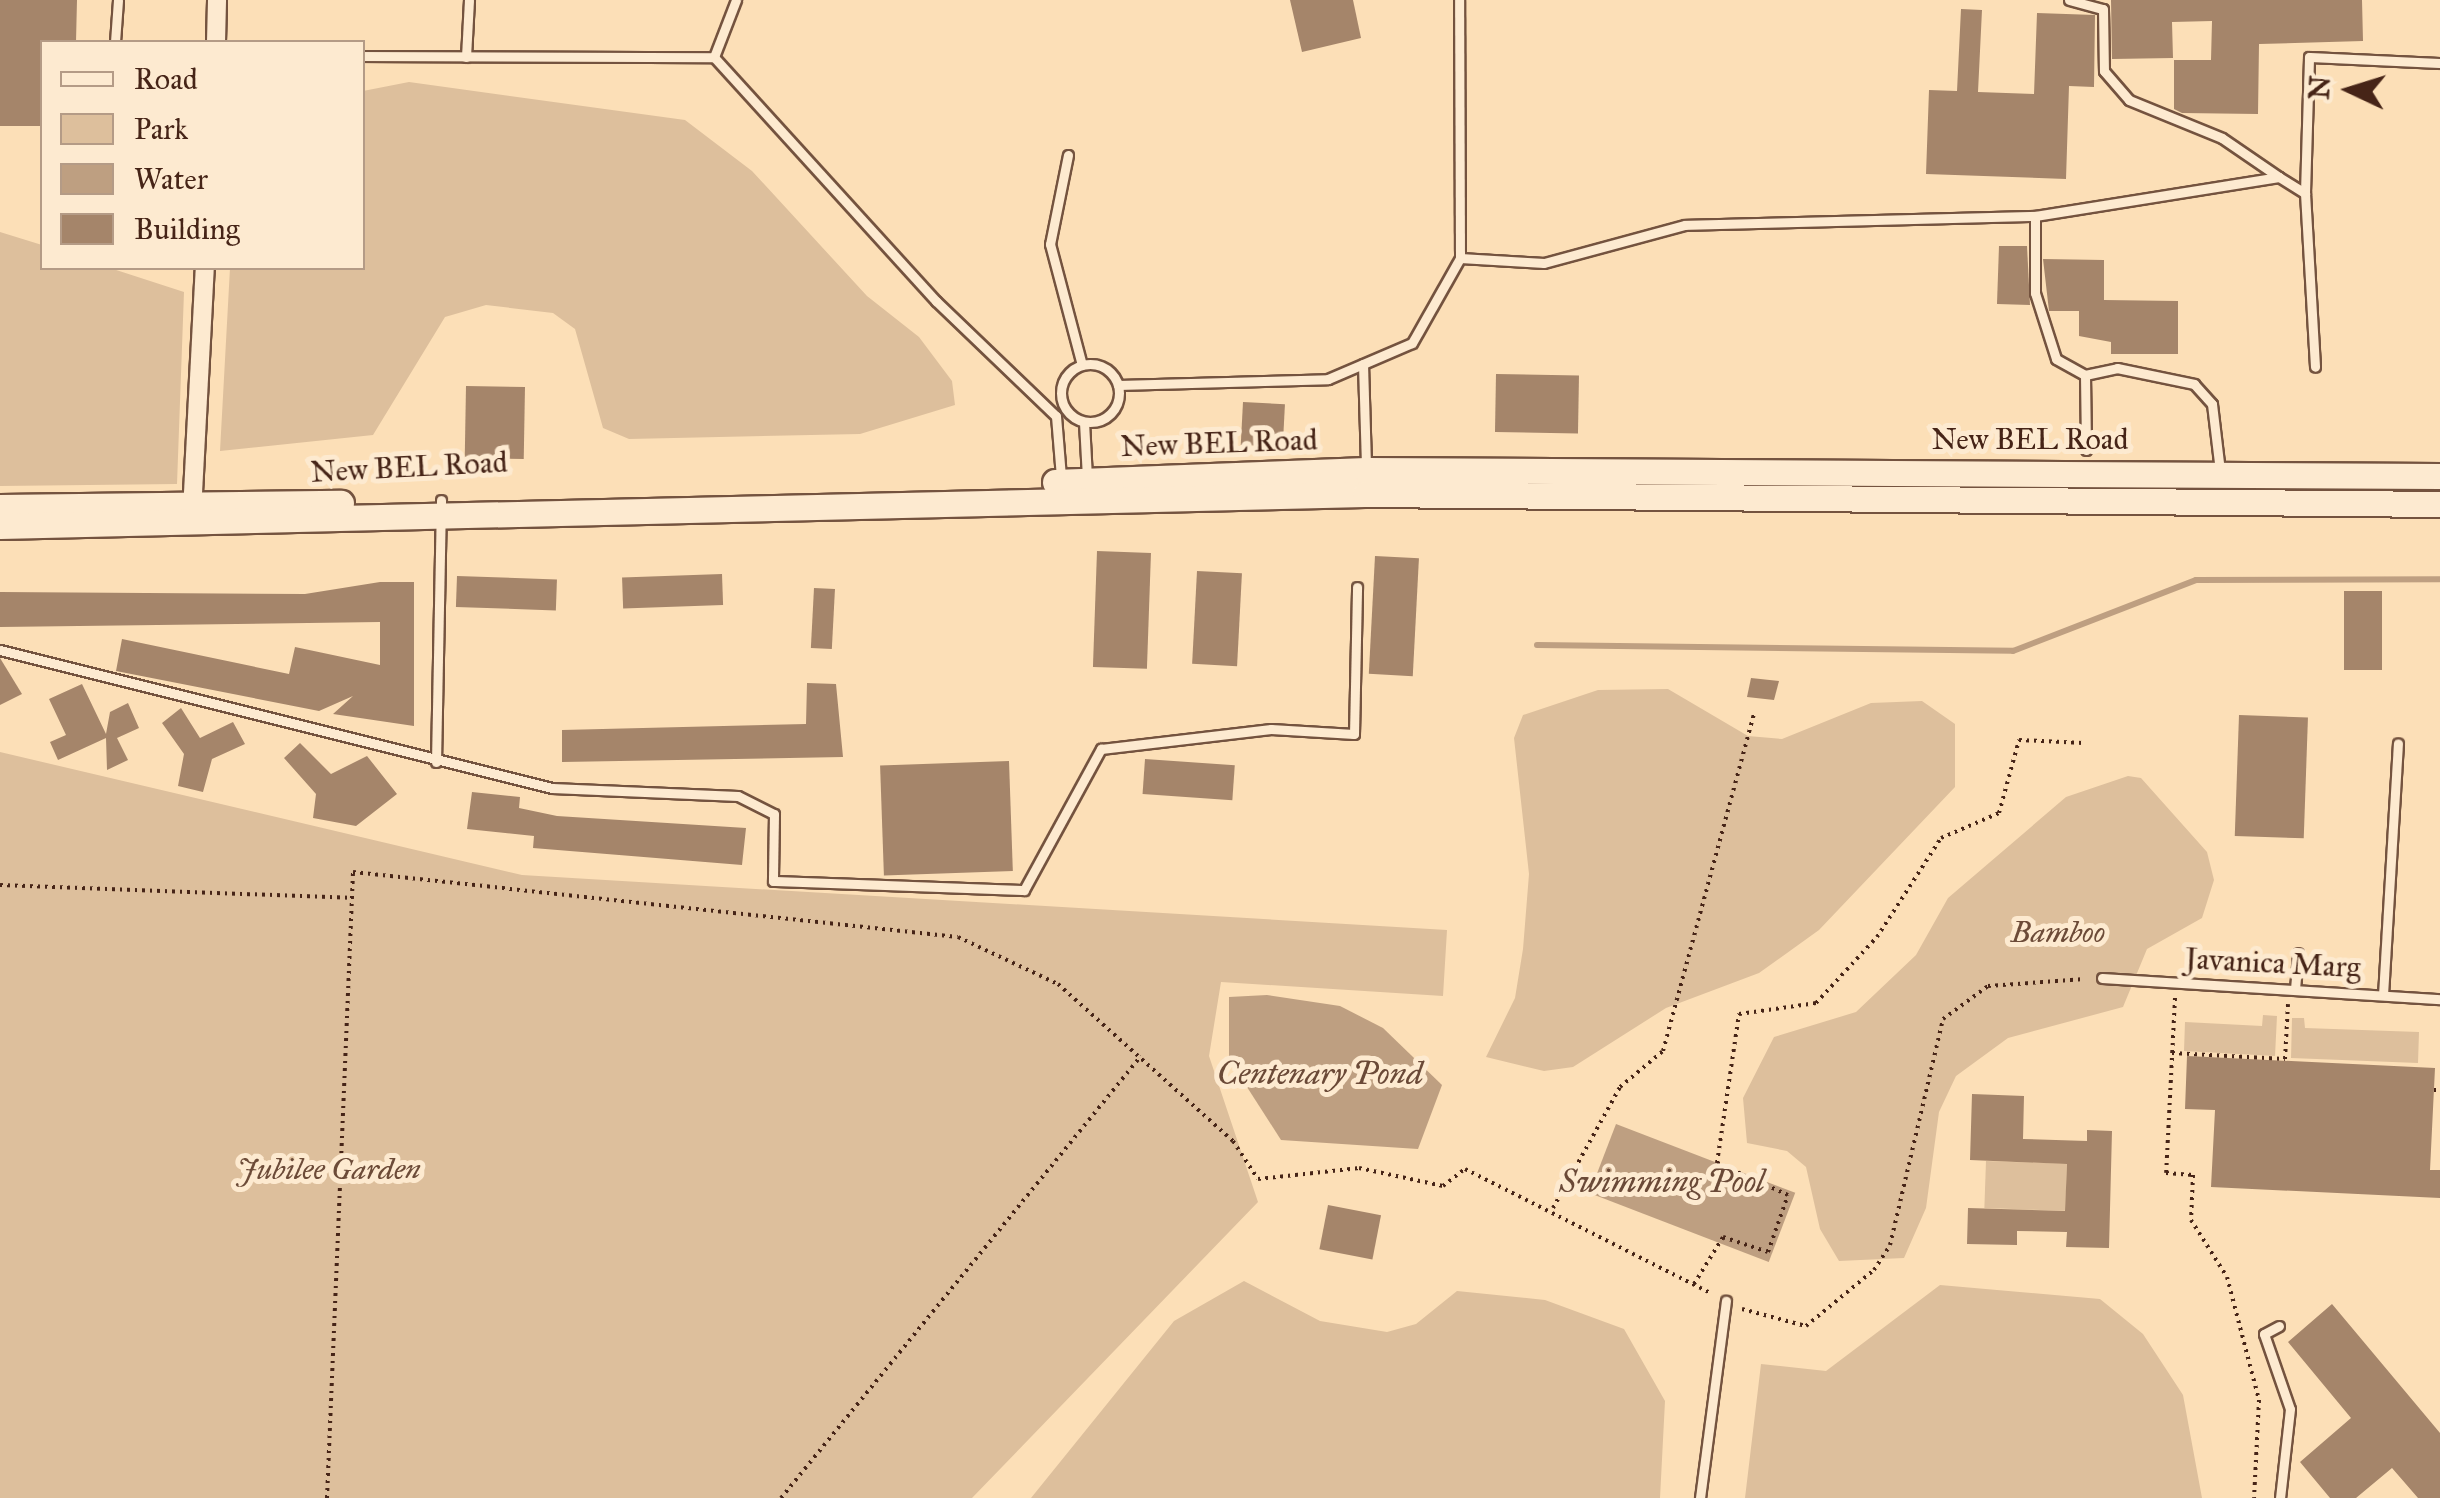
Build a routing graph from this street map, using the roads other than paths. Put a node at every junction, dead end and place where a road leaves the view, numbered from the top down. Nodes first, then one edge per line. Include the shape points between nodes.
1 (118, 0) edge
2 (217, 0) edge
3 (469, 0) edge
4 (736, 0) edge
5 (1459, 0) edge
6 (2069, 0) edge
7 (114, 40) edge
8 (216, 40) edge
9 (365, 56) edge
10 (466, 57) junction
11 (714, 57) junction
12 (2440, 63) edge
13 (1068, 155) dead end
14 (2279, 177) junction
15 (2305, 192) junction
16 (2035, 216) junction
17 (1460, 258) junction
18 (205, 270) edge
19 (1363, 364) junction
20 (1082, 365) junction
21 (2315, 367) dead end
22 (2085, 375) junction
23 (1118, 385) junction
24 (1084, 422) junction
25 (2086, 450) dead end
26 (2220, 472) junction
27 (2440, 476) edge
28 (1074, 481) junction
29 (1366, 482) junction
30 (2440, 504) edge
31 (0, 508) edge
32 (440, 508) junction
33 (191, 516) junction
34 (0, 526) edge
35 (1357, 587) dead end
36 (0, 650) edge
37 (2398, 743) dead end
38 (436, 762) junction
39 (2298, 953) dead end
40 (2102, 978) road end
41 (2292, 989) junction
42 (2383, 995) junction
43 (2440, 999) edge
44 (1726, 1300) road end
45 (2279, 1326) dead end
46 (1700, 1498) edge
47 (2280, 1498) edge

1 - 7 lane
2 - 8 street
3 - 10 lane
4 - 11 lane
5 - 17 lane
6 - 14 lane via 2104,9 2104,71 2129,100 2222,138
9 - 10 lane
10 - 11 lane
11 - 28 lane via 936,301 1056,416
12 - 15 lane via 2310,56
13 - 20 lane via 1050,244
14 - 15 lane
14 - 16 lane
15 - 21 lane
16 - 17 lane via 1685,225 1544,262
16 - 22 lane via 2043,340
17 - 19 lane via 1412,344
18 - 33 street
19 - 23 lane via 1328,378
19 - 29 lane
20 - 23 lane via 1100,366
20 - 24 lane via 1061,394
22 - 25 lane
22 - 26 lane via 2117,368 2194,384 2212,404
23 - 24 lane via 1112,413
24 - 28 lane
26 - 27 main road, New BEL Road
26 - 29 main road, New BEL Road
28 - 29 main road, New BEL Road
28 - 32 main road, New BEL Road
29 - 30 main road
29 - 32 main road, New BEL Road
31 - 33 main road, New BEL Road
32 - 33 main road, New BEL Road
32 - 38 lane
33 - 34 main road, New BEL Road
35 - 38 lane via 1354,734 1271,730 1102,750 1024,890 773,881 774,814 738,796 552,788
36 - 38 lane
37 - 42 lane
39 - 41 lane
40 - 41 lane, Javanica Marg
41 - 42 lane, Javanica Marg
42 - 43 lane, Javanica Marg
44 - 46 lane
45 - 47 lane via 2264,1334 2290,1410

